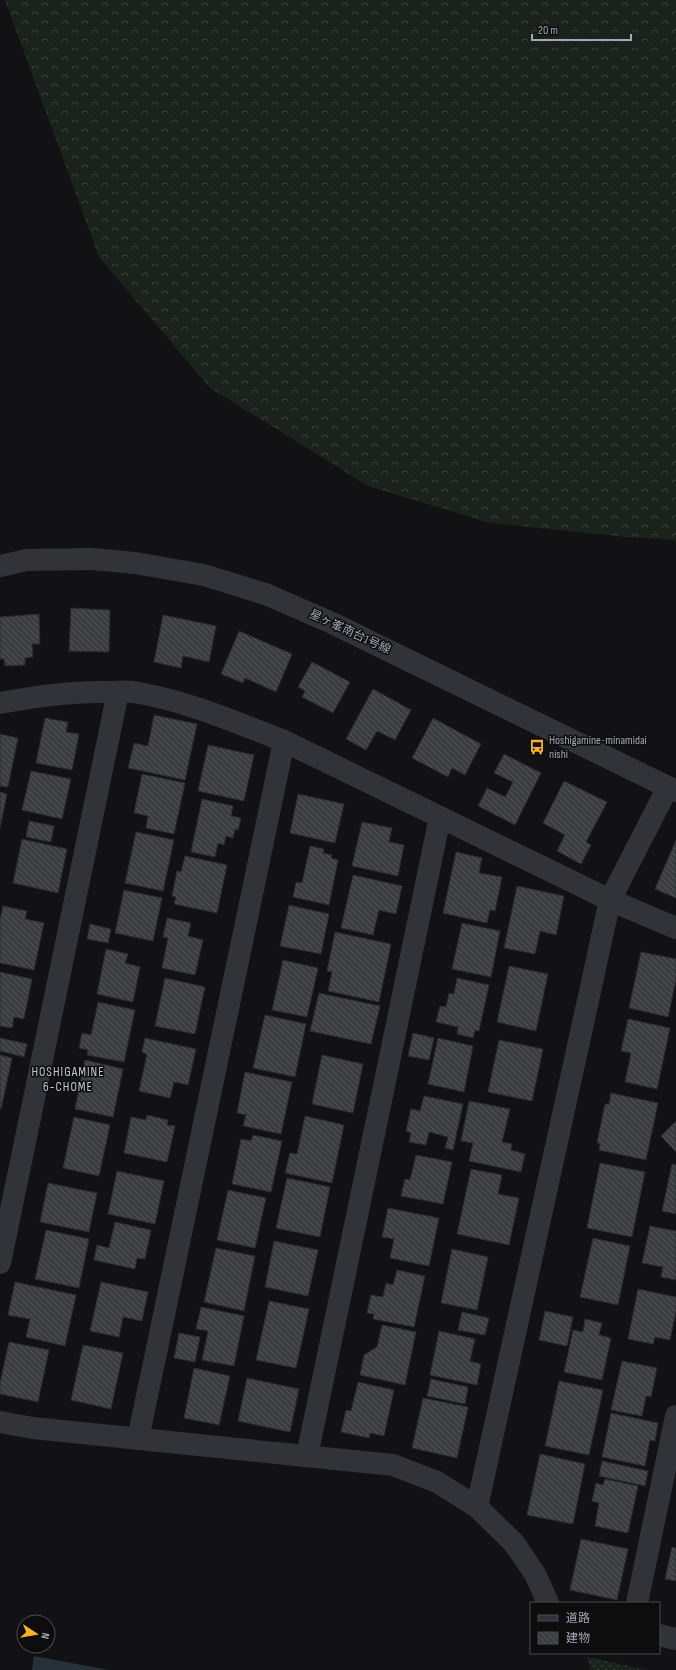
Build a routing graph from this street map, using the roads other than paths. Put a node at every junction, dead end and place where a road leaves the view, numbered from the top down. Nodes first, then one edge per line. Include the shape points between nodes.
1 (0, 566) edge
2 (118, 692) junction
3 (0, 703) edge
4 (284, 741) junction
5 (672, 789) edge
6 (440, 817) junction
7 (610, 900) junction
8 (676, 928) edge
9 (0, 1263) edge
10 (676, 1416) edge
11 (0, 1422) edge
12 (138, 1439) junction
13 (307, 1456) junction
14 (477, 1507) junction
15 (548, 1602) edge
16 (637, 1602) edge
17 (660, 1635) edge
18 (676, 1639) edge

1 - 5 street, 星ヶ峯南台1号線 via 28,560 91,559 135,563 204,576 268,595 332,623
2 - 3 street via 87,692
2 - 4 street via 132,692 174,701
2 - 9 street
4 - 6 street
4 - 12 street
5 - 7 street
6 - 7 street
6 - 13 street
7 - 8 street
7 - 14 street
10 - 16 street
11 - 12 street
12 - 13 street
13 - 14 street via 393,1465 437,1482
14 - 15 street via 514,1543 535,1574
17 - 18 street

